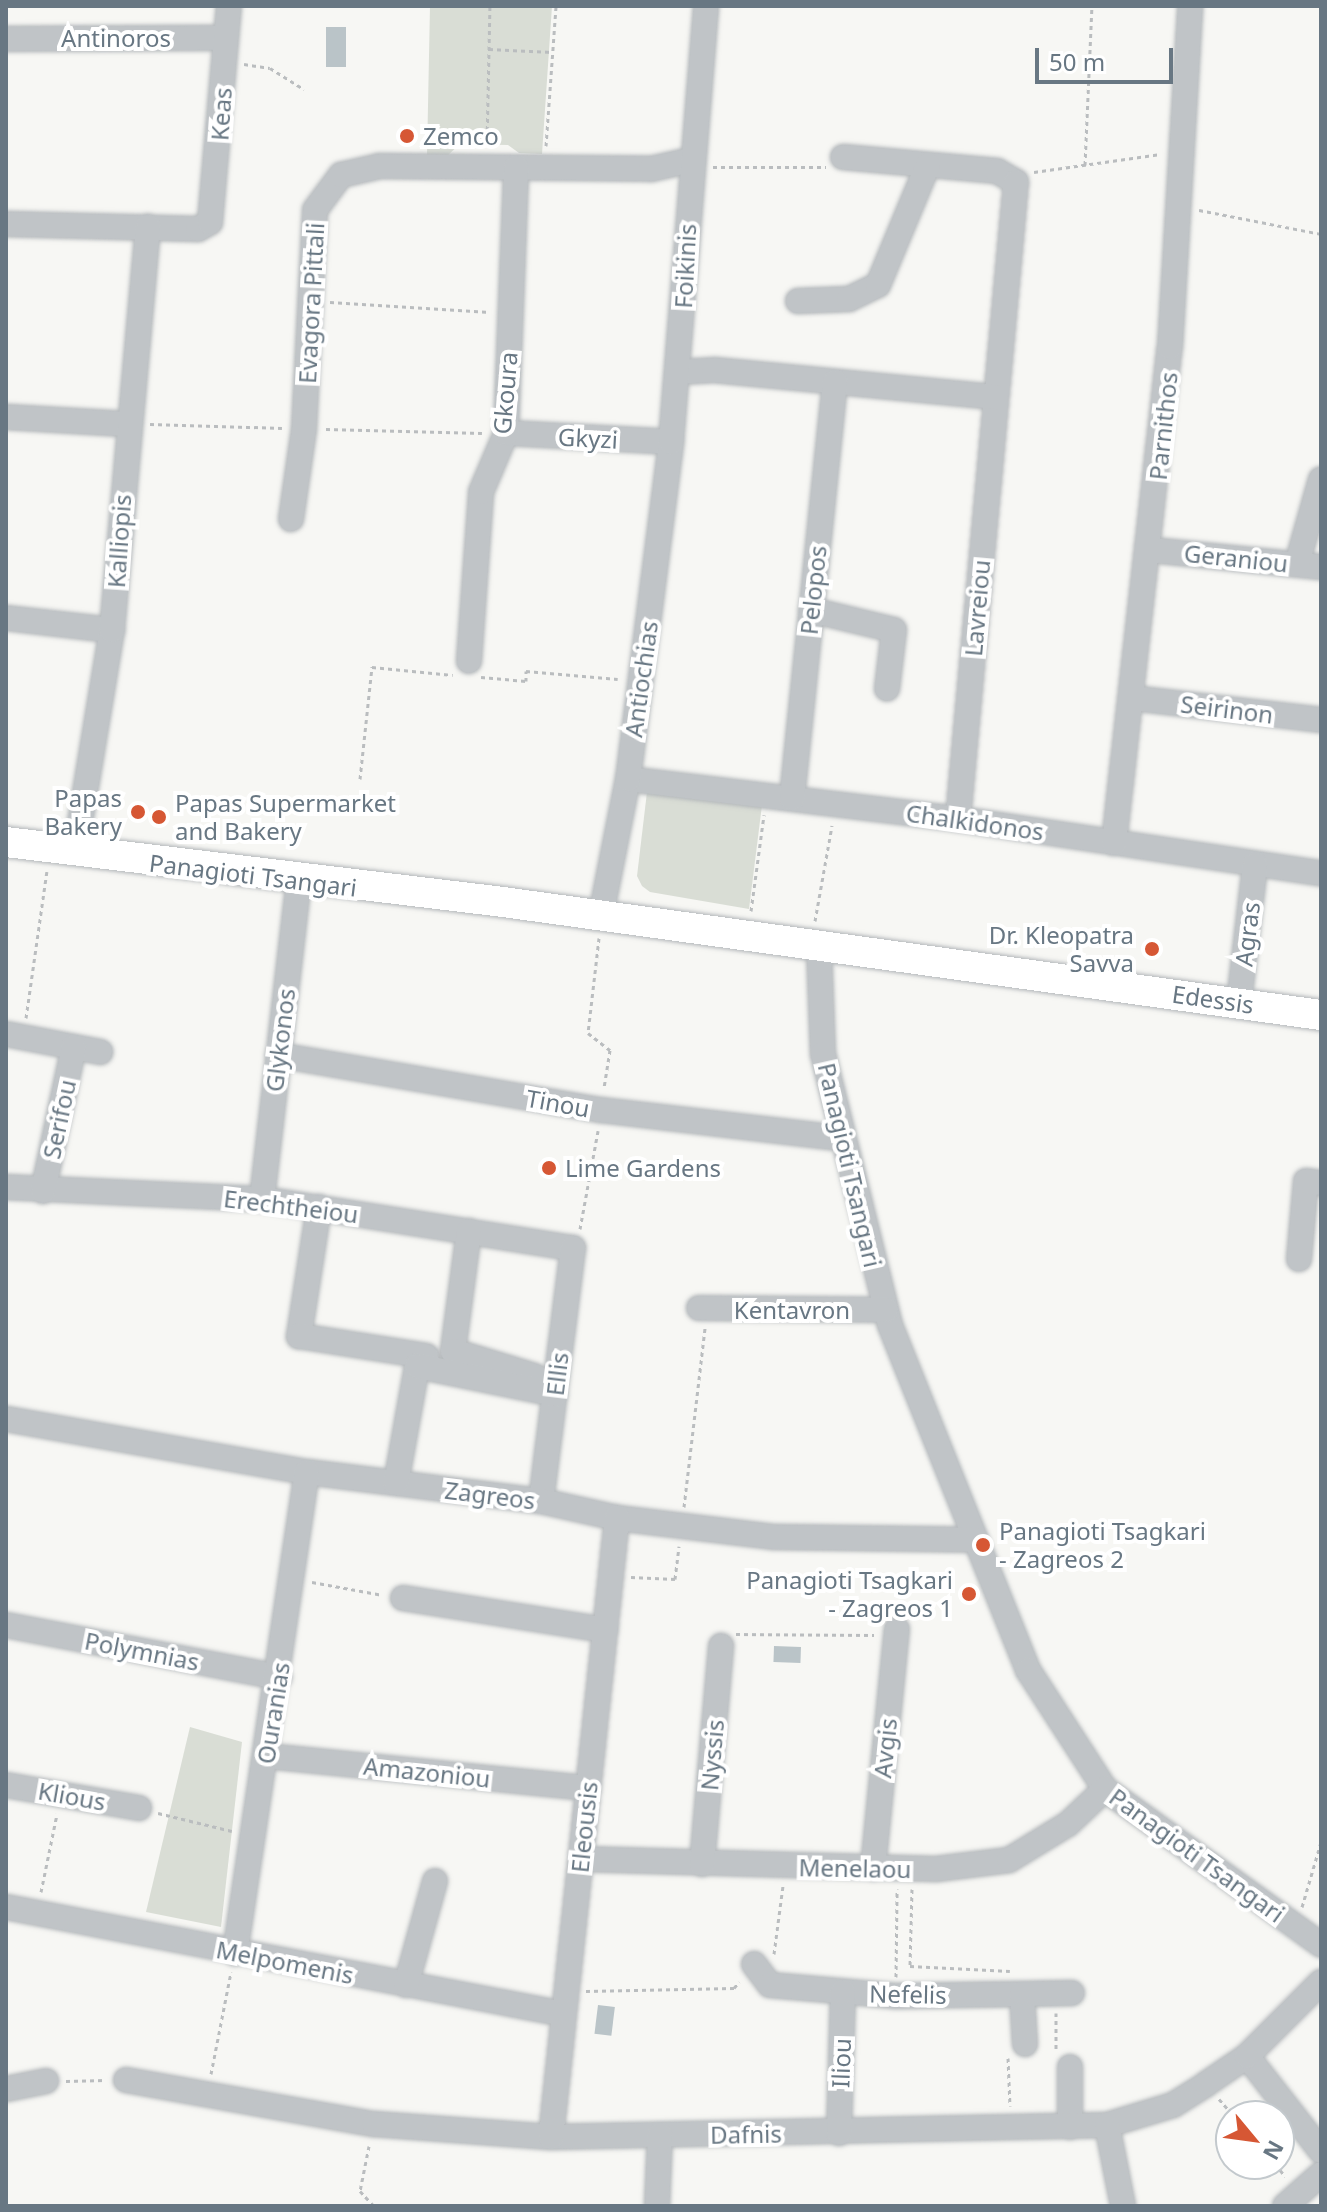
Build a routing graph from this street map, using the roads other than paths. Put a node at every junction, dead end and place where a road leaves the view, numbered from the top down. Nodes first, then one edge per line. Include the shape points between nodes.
1 (229, 6) edge
2 (706, 6) edge
3 (1190, 6) edge
4 (6, 39) edge
5 (225, 49) junction
6 (843, 157) road end
7 (691, 160) junction
8 (928, 165) junction
9 (516, 168) junction
10 (6, 224) edge
11 (148, 227) junction
12 (798, 301) dead end
13 (678, 372) junction
14 (835, 382) junction
15 (996, 397) junction
16 (6, 417) edge
17 (127, 424) junction
18 (506, 433) junction
19 (671, 442) junction
20 (1321, 479) edge
21 (291, 519) dead end
22 (1151, 550) junction
23 (1309, 566) edge
24 (811, 610) junction
25 (6, 618) edge
26 (112, 630) junction
27 (469, 661) dead end
28 (887, 689) dead end
29 (1132, 698) junction
30 (1321, 720) edge
31 (628, 779) junction
32 (792, 798) junction
33 (958, 819) junction
34 (6, 842) edge
35 (1114, 843) junction
36 (63, 850) junction
37 (1255, 865) junction
38 (1321, 873) edge
39 (299, 881) junction
40 (601, 915) junction
41 (814, 946) junction
42 (1239, 1002) junction
43 (1321, 1015) edge
44 (15, 1036) edge
45 (74, 1047) junction
46 (100, 1052) dead end
47 (278, 1055) junction
48 (840, 1138) junction
49 (1321, 1183) edge
50 (6, 1187) edge
51 (43, 1191) junction
52 (262, 1199) junction
53 (319, 1207) junction
54 (469, 1231) junction
55 (573, 1248) joint
56 (1299, 1259) dead end
57 (703, 1308) road end
58 (886, 1310) junction
59 (426, 1356) dead end
60 (556, 1388) junction
61 (6, 1419) edge
62 (307, 1472) junction
63 (396, 1483) junction
64 (541, 1501) junction
65 (617, 1518) junction
66 (976, 1540) junction
67 (403, 1598) road end
68 (6, 1625) edge
69 (897, 1629) road end
70 (605, 1630) junction
71 (721, 1646) road end
72 (279, 1677) junction
73 (266, 1756) junction
74 (6, 1785) edge
75 (588, 1788) junction
76 (1105, 1789) junction
77 (139, 1808) road end
78 (581, 1859) junction
79 (702, 1864) junction
80 (873, 1868) junction
81 (435, 1881) dead end
82 (6, 1907) edge
83 (1321, 1945) edge
84 (235, 1953) junction
85 (754, 1964) road end
86 (1321, 1982) edge
87 (1024, 1983) junction
88 (406, 1985) junction
89 (843, 1992) junction
90 (1064, 1993) road end
91 (565, 2002) junction
92 (1025, 2044) road end
93 (1247, 2056) junction
94 (1063, 2063) road end
95 (126, 2080) road end
96 (46, 2081) road end
97 (6, 2089) edge
98 (1107, 2125) junction
99 (1070, 2127) junction
100 (839, 2133) junction
101 (660, 2135) junction
102 (551, 2137) junction
103 (1321, 2151) edge
104 (1321, 2174) edge
105 (657, 2206) edge
106 (1123, 2206) edge
107 (1285, 2206) edge

1 - 5 street, Keas
2 - 7 street, Foikinis
3 - 22 street, Parnithos
4 - 5 street, Antinoros
5 - 11 street, Keas via 210,222 198,229
6 - 8 street
7 - 9 street, Evagora Pittali via 651,169
7 - 13 street, Foikinis
8 - 12 street via 878,285 849,299
8 - 15 street, Lavreiou via 1010,175 1018,194
9 - 18 street, Gkoura
9 - 21 street, Evagora Pittali via 379,166 341,175 315,210 304,429
10 - 11 street
11 - 17 street, Kalliopis
13 - 14 street via 714,370
13 - 19 street, Foikinis
14 - 15 street
14 - 24 street, Pelopos
15 - 33 street, Lavreiou
16 - 17 street
17 - 26 street, Kalliopis
18 - 19 street, Gkyzi
18 - 27 street, Gkoura via 481,492
19 - 31 street, Antiochias
20 - 23 street
22 - 23 street, Geraniou
22 - 29 street, Parnithos
24 - 28 street via 894,630
24 - 32 street, Pelopos
25 - 26 street
26 - 36 street, Kalliopis
29 - 30 street, Seirinon
29 - 35 street, Parnithos
31 - 32 street, Chalkidonos
31 - 40 street, Antiochias
32 - 33 street, Chalkidonos
33 - 35 street, Chalkidonos
34 - 36 main road, Panagioti Tsangari
35 - 37 street, Chalkidonos
36 - 39 main road, Panagioti Tsangari
37 - 38 street, Chalkidonos
37 - 42 street, Agras
39 - 40 main road, Panagioti Tsangari
39 - 47 street, Glykonos
40 - 41 main road, Panagioti Tsangari
41 - 42 main road, Edessis
41 - 48 street, Panagioti Tsangari via 823,1054
42 - 43 main road, Edessis
44 - 45 street, Serifou
45 - 46 street, Serifou
45 - 51 street, Serifou
47 - 48 street, Tinou via 601,1110
47 - 52 street, Glykonos
48 - 58 street, Panagioti Tsangari
49 - 56 street via 1306,1181
50 - 51 street, Erechtheiou
51 - 52 street, Erechtheiou
52 - 53 street, Erechtheiou
53 - 54 street, Erechtheiou
53 - 59 street via 299,1336
54 - 55 street, Erechtheiou
54 - 60 street via 453,1351
55 - 60 street, Ellis
57 - 58 street, Kentavron
58 - 66 street, Panagioti Tsangari
60 - 63 street via 417,1366
60 - 64 street, Ellis
61 - 62 street, Zagreos
62 - 63 street, Zagreos
62 - 72 street, Ouranias
63 - 64 street, Zagreos
64 - 65 street, Zagreos
65 - 66 street, Zagreos via 773,1537
65 - 70 street, Eleousis
66 - 76 street, Panagioti Tsangari via 1028,1670
67 - 70 street
68 - 72 street, Polymnias
69 - 80 street, Avgis
70 - 75 street, Eleousis
71 - 79 street, Nyssis
72 - 73 street, Ouranias
73 - 75 street, Amazoniou
73 - 84 street, Ouranias
74 - 77 street, Klious
75 - 78 street, Eleousis
76 - 80 street, Menelaou via 1068,1824 1009,1860 905,1875
76 - 83 street, Panagioti Tsangari
78 - 79 street, Menelaou
78 - 91 street, Eleousis
79 - 80 street, Menelaou
81 - 88 street
82 - 84 street, Melpomenis
84 - 88 street, Melpomenis
85 - 89 street, Nefelis via 770,1985
86 - 93 street, Dafnis
87 - 89 street, Nefelis via 895,1996
87 - 90 street, Nefelis
87 - 92 street
88 - 91 street, Melpomenis
89 - 100 street, Iliou
91 - 102 street, Eleousis
93 - 98 street, Dafnis via 1173,2105
93 - 103 street
94 - 99 street
95 - 102 street, Dafnis via 374,2124
96 - 97 street
98 - 99 street, Dafnis
98 - 106 street
99 - 100 street, Dafnis
100 - 101 street, Dafnis
101 - 102 street, Dafnis
101 - 105 street
104 - 107 street

